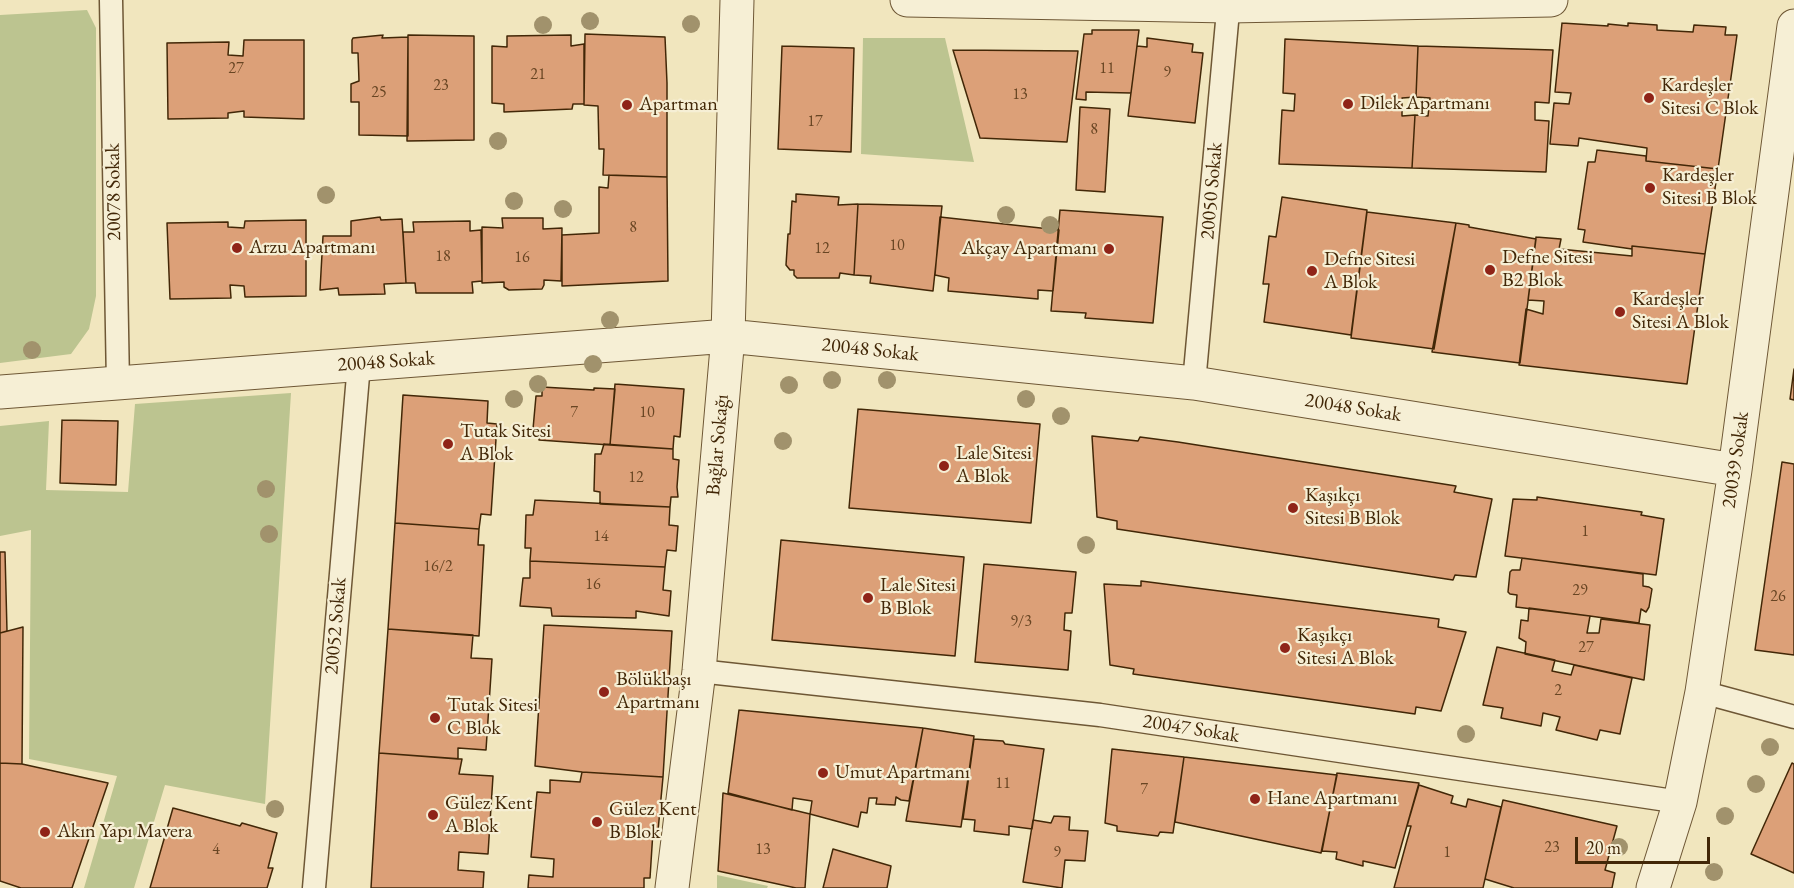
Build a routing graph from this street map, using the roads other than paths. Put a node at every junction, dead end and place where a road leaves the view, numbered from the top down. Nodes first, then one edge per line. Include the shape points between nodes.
1 (111, 0) edge
2 (737, 0) edge
3 (907, 0) edge
4 (1551, 0) edge
5 (1229, 3) edge
6 (1794, 26) edge
7 (728, 336) junction
8 (358, 364) junction
9 (1194, 383) junction
10 (118, 384) junction
11 (0, 392) edge
12 (1735, 470) junction
13 (699, 672) junction
14 (1702, 692) junction
15 (1794, 717) edge
16 (1680, 802) junction
17 (314, 888) edge
18 (672, 888) edge
19 (1653, 888) edge

1 - 10 lane, 20078 Sokak
2 - 7 street, Bağlar Sokağı
3 - 5 street
4 - 5 street
5 - 9 lane, 20050 Sokak
6 - 12 street, 20039 Sokak
7 - 8 street, 20048 Sokak
7 - 9 street, 20048 Sokak
7 - 13 street, Bağlar Sokağı
8 - 10 street, 20048 Sokak
8 - 17 lane, 20052 Sokak
9 - 12 street, 20048 Sokak
10 - 11 street, 20048 Sokak
12 - 14 street, 20039 Sokak
13 - 16 lane, 20047 Sokak via 1100,715
13 - 18 street, Bağlar Sokağı
14 - 15 lane
14 - 16 street, 20039 Sokak
16 - 19 street, 20039 Sokak

